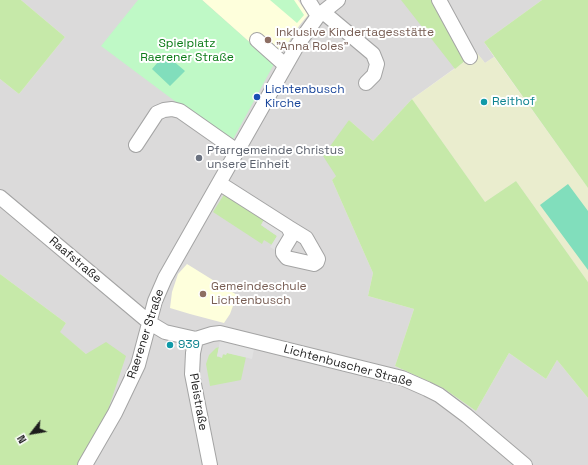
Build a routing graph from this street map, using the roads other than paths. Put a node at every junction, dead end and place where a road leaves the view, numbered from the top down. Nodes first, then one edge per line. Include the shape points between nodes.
1 (308, 0) edge
2 (338, 0) edge
3 (439, 0) edge
4 (320, 14) junction
5 (257, 40) dead end
6 (470, 56) dead end
7 (285, 65) junction
8 (366, 83) dead end
9 (136, 145) dead end
10 (237, 151) junction
11 (219, 183) junction
12 (0, 198) edge
13 (288, 227) dead end
14 (150, 322) junction
15 (196, 339) junction
16 (85, 465) edge
17 (210, 465) edge
18 (525, 465) edge

1 - 4 street
2 - 4 street, Raerener Straße
3 - 6 street
4 - 7 street, Raerener Straße
4 - 8 street via 373,54 377,64 374,75
5 - 7 street
7 - 10 street, Raerener Straße
9 - 10 street via 157,113 172,109
10 - 11 street, Raerener Straße
11 - 13 street
11 - 14 street, Raerener Straße via 165,278 155,301
12 - 14 street, Raafstraße
14 - 15 street, Lichtenbuscher Straße via 165,332
14 - 16 street, Raerener Straße via 130,383
15 - 17 street, Pleistraße via 192,353 192,374
15 - 18 street, Lichtenbuscher Straße via 220,334 402,378 439,395

